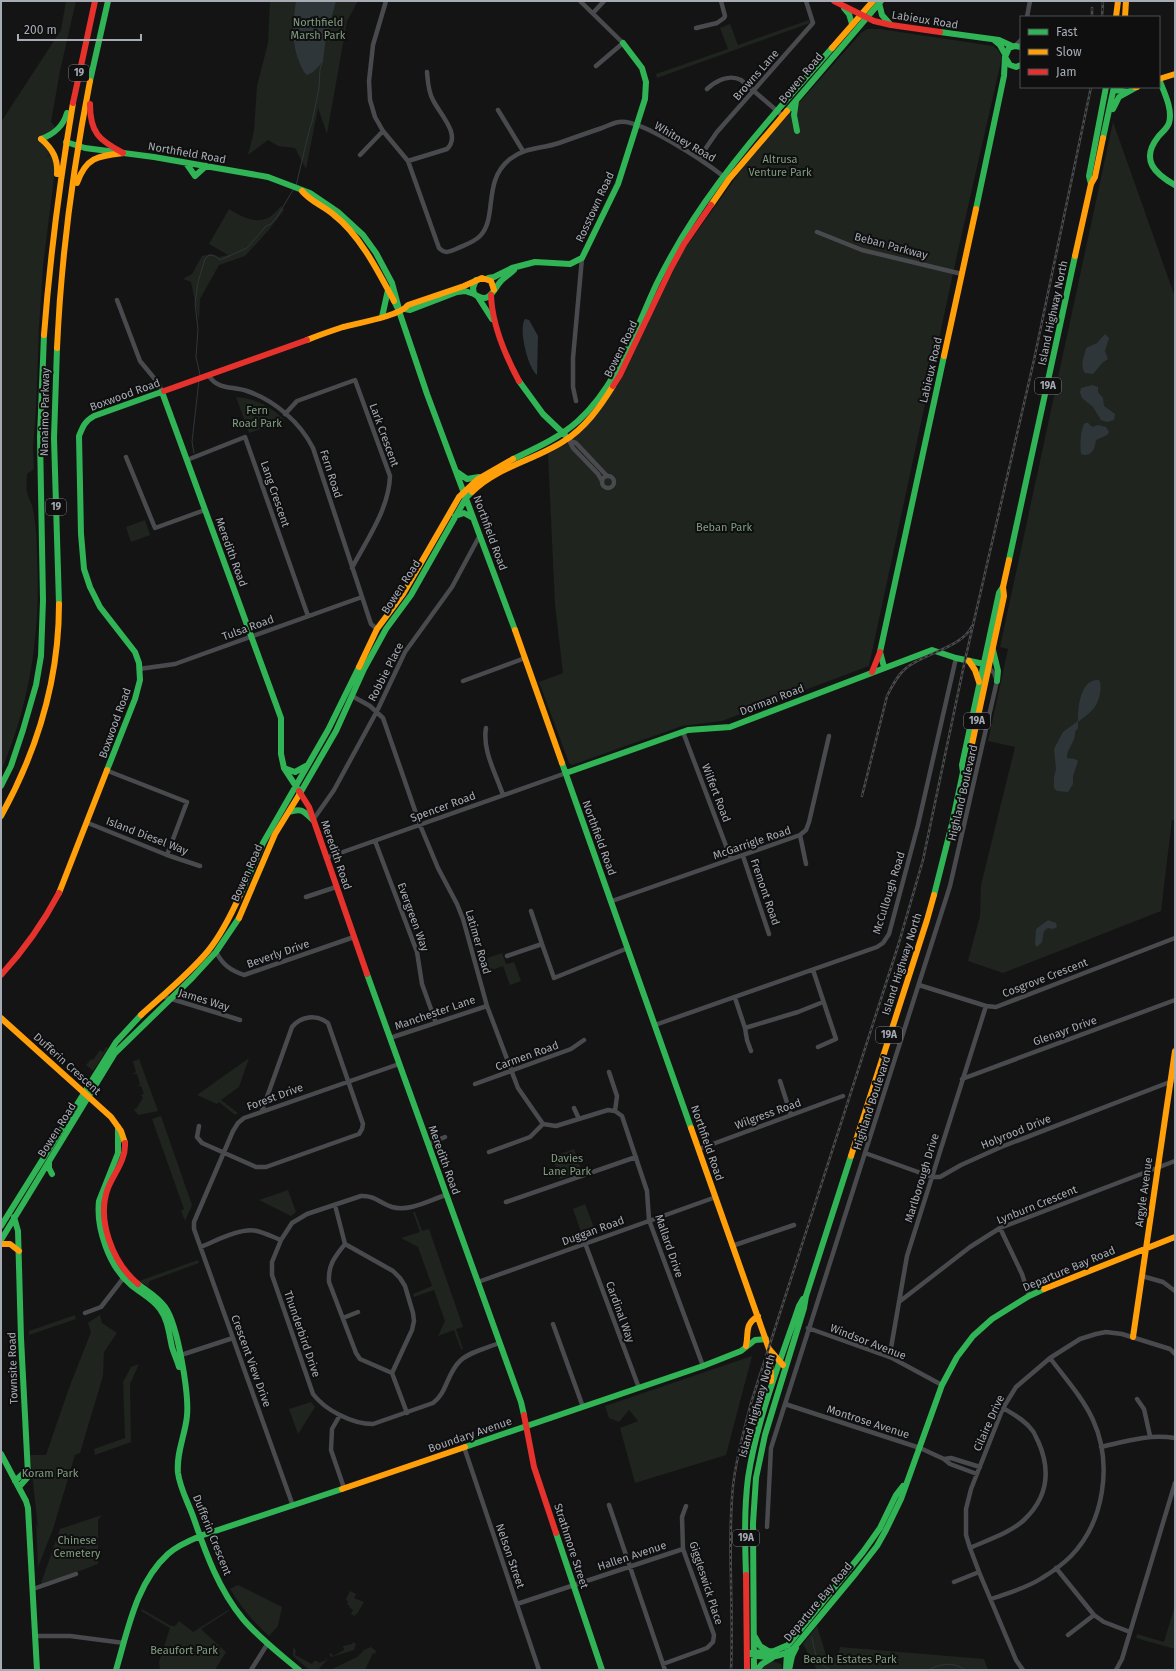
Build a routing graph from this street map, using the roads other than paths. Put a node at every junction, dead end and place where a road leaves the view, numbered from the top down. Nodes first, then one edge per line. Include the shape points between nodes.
1 (108, 1) edge
2 (111, 1) edge
3 (386, 1) edge
4 (580, 1) edge
5 (604, 1) edge
6 (721, 1) edge
7 (806, 1) edge
8 (834, 1) edge
9 (1030, 1) edge
10 (1118, 1) edge
11 (1126, 1) edge
12 (1129, 1) edge
13 (95, 2) edge
14 (878, 2) edge
15 (842, 6) junction
16 (593, 13) junction
17 (863, 16) junction
18 (1027, 16) edge
19 (1116, 16) edge
20 (1125, 16) edge
21 (1128, 16) edge
22 (852, 24) junction
23 (891, 25) junction
24 (696, 28) dead end
25 (994, 40) junction
26 (623, 43) junction
27 (1016, 46) edge
28 (1005, 55) junction
29 (596, 66) dead end
30 (1019, 66) edge
31 (427, 72) dead end
32 (1175, 74) edge
33 (1004, 76) junction
34 (1160, 79) edge
35 (1160, 82) edge
36 (1106, 88) edge
37 (1114, 88) edge
38 (1134, 88) edge
39 (707, 90) dead end
40 (754, 90) junction
41 (1128, 92) junction
42 (796, 99) junction
43 (498, 110) dead end
44 (778, 111) junction
45 (783, 116) junction
46 (638, 126) junction
47 (1105, 128) junction
48 (383, 131) junction
49 (797, 131) dead end
50 (66, 142) junction
51 (78, 146) junction
52 (522, 151) junction
53 (123, 153) junction
54 (360, 155) dead end
55 (699, 158) junction
56 (408, 161) junction
57 (186, 163) junction
58 (206, 166) junction
59 (723, 176) junction
60 (1091, 184) junction
61 (1175, 185) edge
62 (302, 191) junction
63 (817, 232) dead end
64 (582, 258) junction
65 (516, 267) junction
66 (962, 274) junction
67 (488, 278) junction
68 (476, 280) junction
69 (388, 288) junction
70 (47, 293) junction
71 (492, 293) junction
72 (476, 296) junction
73 (117, 300) dead end
74 (59, 303) junction
75 (402, 310) junction
76 (382, 318) junction
77 (495, 324) junction
78 (208, 376) junction
79 (162, 392) junction
80 (576, 400) dead end
81 (285, 414) junction
82 (562, 433) junction
83 (569, 439) junction
84 (126, 457) dead end
85 (187, 460) junction
86 (456, 471) junction
87 (482, 476) junction
88 (607, 476) junction
89 (602, 481) junction
90 (464, 492) junction
91 (466, 498) junction
92 (205, 510) junction
93 (455, 516) junction
94 (473, 518) junction
95 (480, 535) junction
96 (352, 568) junction
97 (1003, 587) junction
98 (362, 597) junction
99 (308, 616) junction
100 (377, 629) junction
101 (251, 636) junction
102 (993, 649) junction
103 (880, 652) junction
104 (525, 658) junction
105 (956, 658) junction
106 (969, 661) junction
107 (986, 666) junction
108 (884, 667) junction
109 (139, 669) junction
110 (872, 672) junction
111 (463, 680) dead end
112 (997, 681) junction
113 (979, 686) junction
114 (352, 696) junction
115 (377, 711) junction
116 (486, 728) dead end
117 (683, 732) junction
118 (829, 736) dead end
119 (309, 763) junction
120 (284, 768) junction
121 (108, 771) junction
122 (963, 772) junction
123 (566, 773) junction
124 (1, 786) edge
125 (296, 787) junction
126 (300, 794) junction
127 (503, 795) junction
128 (288, 813) junction
129 (1, 816) edge
130 (313, 820) junction
131 (88, 823) junction
132 (420, 825) junction
133 (800, 835) junction
134 (375, 841) junction
135 (167, 855) junction
136 (743, 856) junction
137 (326, 858) junction
138 (731, 859) junction
139 (806, 864) dead end
140 (200, 866) dead end
141 (336, 887) junction
142 (306, 897) dead end
143 (612, 902) junction
144 (531, 911) dead end
145 (769, 934) dead end
146 (354, 937) junction
147 (1175, 938) edge
148 (542, 944) junction
149 (628, 948) junction
150 (216, 952) junction
151 (507, 956) dead end
152 (813, 970) junction
153 (1, 975) edge
154 (919, 985) junction
155 (162, 996) junction
156 (169, 998) junction
157 (735, 998) junction
158 (1175, 1000) edge
159 (823, 1002) junction
160 (487, 1006) junction
161 (986, 1006) junction
162 (1, 1018) edge
163 (240, 1020) dead end
164 (436, 1023) junction
165 (655, 1025) junction
166 (746, 1028) junction
167 (390, 1038) junction
168 (584, 1040) dead end
169 (818, 1047) dead end
170 (751, 1051) dead end
171 (1175, 1051) edge
172 (399, 1064) junction
173 (511, 1071) junction
174 (609, 1072) dead end
175 (962, 1079) junction
176 (348, 1081) junction
177 (780, 1081) dead end
178 (1173, 1081) edge
179 (475, 1084) dead end
180 (84, 1093) junction
181 (843, 1096) dead end
182 (89, 1098) junction
183 (574, 1108) dead end
184 (615, 1110) junction
185 (262, 1111) junction
186 (791, 1115) junction
187 (579, 1119) junction
188 (543, 1124) junction
189 (200, 1126) dead end
190 (445, 1137) dead end
191 (428, 1144) junction
192 (699, 1148) junction
193 (489, 1152) dead end
194 (223, 1153) junction
195 (865, 1153) junction
196 (636, 1157) junction
197 (1175, 1161) edge
198 (1158, 1167) junction
199 (932, 1177) junction
200 (27, 1185) junction
201 (446, 1195) junction
202 (716, 1197) junction
203 (506, 1202) dead end
204 (335, 1205) junction
205 (14, 1218) junction
206 (649, 1220) junction
207 (194, 1222) joint
208 (1, 1225) edge
209 (794, 1225) dead end
210 (1000, 1228) junction
211 (1, 1234) edge
212 (1175, 1237) edge
213 (1, 1240) edge
214 (281, 1240) junction
215 (585, 1243) junction
216 (1, 1244) edge
217 (345, 1244) junction
218 (732, 1246) junction
219 (201, 1247) junction
220 (1146, 1248) junction
221 (19, 1251) junction
222 (1142, 1276) junction
223 (125, 1277) junction
224 (478, 1282) junction
225 (1175, 1291) edge
226 (806, 1296) junction
227 (1029, 1296) junction
228 (899, 1302) junction
229 (358, 1312) dead end
230 (85, 1313) dead end
231 (758, 1316) junction
232 (343, 1318) junction
233 (553, 1324) dead end
234 (808, 1328) junction
235 (1133, 1337) junction
236 (233, 1338) junction
237 (766, 1340) junction
238 (499, 1343) junction
239 (746, 1348) junction
240 (772, 1354) junction
241 (1175, 1354) edge
242 (177, 1356) junction
243 (892, 1358) junction
244 (1050, 1358) junction
245 (780, 1362) junction
246 (703, 1366) junction
247 (786, 1366) junction
248 (392, 1373) junction
249 (942, 1385) junction
250 (639, 1388) junction
251 (770, 1392) junction
252 (1137, 1399) dead end
253 (785, 1404) junction
254 (583, 1407) junction
255 (1003, 1408) junction
256 (407, 1413) junction
257 (340, 1415) junction
258 (526, 1426) junction
259 (1150, 1436) junction
260 (1175, 1438) edge
261 (464, 1447) junction
262 (1101, 1447) junction
263 (920, 1448) junction
264 (1, 1454) edge
265 (944, 1459) junction
266 (980, 1467) junction
267 (27, 1470) junction
268 (977, 1474) junction
269 (15, 1481) junction
270 (906, 1482) junction
271 (1175, 1483) edge
272 (19, 1487) junction
273 (344, 1488) junction
274 (746, 1501) junction
275 (609, 1505) dead end
276 (293, 1506) junction
277 (686, 1506) dead end
278 (767, 1527) dead end
279 (199, 1536) junction
280 (753, 1541) junction
281 (970, 1548) junction
282 (683, 1549) junction
283 (630, 1566) junction
284 (1056, 1568) junction
285 (979, 1572) junction
286 (76, 1574) dead end
287 (954, 1582) dead end
288 (573, 1585) junction
289 (32, 1589) junction
290 (991, 1599) junction
291 (517, 1604) junction
292 (1094, 1615) junction
293 (1130, 1632) junction
294 (755, 1635) junction
295 (1068, 1635) dead end
296 (35, 1636) junction
297 (124, 1643) junction
298 (268, 1643) junction
299 (799, 1643) junction
300 (788, 1645) junction
301 (752, 1654) junction
302 (786, 1654) junction
303 (772, 1656) junction
304 (663, 1664) junction
305 (37, 1670) edge
306 (116, 1670) edge
307 (251, 1670) edge
308 (299, 1670) edge
309 (539, 1670) edge
310 (602, 1670) edge
311 (665, 1670) edge
312 (747, 1670) edge
313 (754, 1670) edge
314 (757, 1670) edge
315 (787, 1670) edge
316 (1023, 1670) edge
317 (1116, 1670) edge

1 - 51 main road, Nanaimo Parkway / 19
2 - 53 main road via 92,91 90,121 100,139
3 - 48 street via 373,45 369,81 370,100
4 - 16 street, Rosstown Road
5 - 16 street
6 - 24 street via 724,18 717,23
7 - 40 street, Browns Lane via 813,23
8 - 15 main road, Labieux Road
9 - 18 street
10 - 19 main road
11 - 20 main road
12 - 21 main road
13 - 50 main road, Nanaimo Parkway / 19
13 - 70 main road via 86,21 66,116 59,130 41,139 51,147 58,167 46,272
14 - 17 main road, Bowen Road
14 - 23 main road via 882,15
15 - 17 main road, Labieux Road
15 - 22 main road via 849,14
16 - 26 street, Rosstown Road
17 - 22 main road, Bowen Road
17 - 23 main road, Labieux Road
17 - 42 main road, Bowen Road
22 - 44 main road, Bowen Road
23 - 25 main road, Labieux Road
25 - 27 main road, Labieux Road
25 - 28 main road
26 - 29 street
26 - 46 main road, Rosstown Road via 639,61 648,85
27 - 28 main road
28 - 30 main road via 1007,63
28 - 33 main road, Labieux Road
30 - 33 main road
31 - 56 street via 432,100 448,123 452,141 446,149
32 - 34 main road
33 - 66 main road, Labieux Road
35 - 61 main road via 1170,111 1169,125 1152,147 1149,155 1150,165 1155,173
36 - 60 main road, Island Highway North / 19A via 1089,176
37 - 41 main road
37 - 47 main road, Island Highway North / 19A
38 - 41 main road
39 - 40 street via 712,84 731,77 741,80
40 - 44 street
40 - 55 street, Browns Lane via 717,132
41 - 47 main road via 1116,101
42 - 45 main road, Bowen Road
42 - 49 main road via 794,115
43 - 52 street
44 - 45 street
44 - 59 main road, Bowen Road
45 - 83 main road, Bowen Road via 729,180 684,244 614,386 590,418
46 - 52 street, Whitney Road via 620,122 551,146
46 - 55 street, Whitney Road
46 - 64 main road, Rosstown Road via 618,184
47 - 60 main road, Island Highway North / 19A via 1095,177
48 - 54 street
48 - 56 street
50 - 51 main road, Northfield Road
50 - 70 main road, Nanaimo Parkway / 19
51 - 53 main road, Northfield Road
51 - 74 main road, Nanaimo Parkway / 19
52 - 56 street via 508,161 494,182 483,233 475,240 446,252 439,248
53 - 57 main road, Northfield Road
53 - 74 main road via 94,158 79,174
55 - 59 street, Whitney Road
57 - 58 main road, Northfield Road
57 - 58 main road via 195,176
58 - 62 main road, Northfield Road via 268,177
59 - 82 main road, Bowen Road via 678,244 609,383 589,410
60 - 97 main road, Island Highway North / 19A
62 - 69 main road, Northfield Road via 308,198 335,215 353,234
62 - 75 main road, Northfield Road via 310,193 338,212 363,235 392,282
63 - 66 street, Beban Parkway via 862,250
64 - 65 main road via 570,264 535,262
64 - 80 street, Rosstown Road via 573,358
65 - 67 main road
65 - 71 main road
66 - 103 main road, Labieux Road
67 - 68 main road
67 - 71 main road via 493,283
68 - 72 main road via 473,288
68 - 75 main road, Boxwood Road
69 - 75 main road, Northfield Road
69 - 76 main road
70 - 124 main road, Nanaimo Parkway / 19 via 41,400 44,610 40,658 32,700 16,751
71 - 72 main road via 486,298
71 - 77 main road via 491,305
72 - 75 main road, Boxwood Road via 457,292 410,310
72 - 77 main road
73 - 79 street, Meredith Road via 140,361 159,384
74 - 129 main road, Nanaimo Parkway / 19 via 54,428 58,634 52,680 41,724 26,767
75 - 76 main road, Boxwood Road
75 - 86 main road, Northfield Road via 427,394
76 - 78 main road, Boxwood Road via 343,326
77 - 82 main road via 524,389 543,415
78 - 79 main road, Boxwood Road
78 - 81 street, Fern Road via 221,387 246,391 267,400
79 - 85 main road, Meredith Road
79 - 109 main road, Boxwood Road via 90,418 83,425 79,436 82,557 86,573 100,607 133,648
81 - 96 street, Fern Road via 299,426 313,448
81 - 96 street, Lark Crescent via 297,401 355,380 390,476 386,503
82 - 83 main road
82 - 87 main road, Bowen Road
83 - 88 street via 576,443
83 - 89 street via 573,448
83 - 91 main road, Bowen Road via 491,477
84 - 92 street via 155,528
85 - 92 main road, Meredith Road
85 - 99 street, Lang Crescent via 246,437
86 - 87 main road via 467,479
86 - 90 main road, Northfield Road
87 - 90 main road, Bowen Road
88 - 89 street
88 - 89 street via 613,479 612,486 605,487
90 - 91 main road, Northfield Road
90 - 100 main road, Bowen Road via 403,594
91 - 93 main road, Bowen Road
91 - 94 main road, Northfield Road
92 - 101 main road, Meredith Road
93 - 94 main road via 464,513
93 - 114 main road, Bowen Road via 411,595 386,629
94 - 95 main road, Northfield Road
95 - 104 main road, Northfield Road
95 - 115 street, Robbie Place via 452,587 405,652
96 - 98 street, Fern Road
97 - 102 main road, Island Highway North / 19A via 1004,596
97 - 107 main road, Island Highway North / 19A via 999,593
98 - 99 street, Tulsa Road
98 - 100 street, Fern Road via 371,624
99 - 101 street, Tulsa Road
100 - 119 main road, Bowen Road via 328,730
101 - 109 street, Tulsa Road via 175,664
101 - 120 main road, Meredith Road via 281,718 281,754
102 - 107 main road, Island Highway North / 19A
102 - 112 main road via 998,671
103 - 108 main road, Labieux Road
103 - 110 main road
104 - 111 street
104 - 123 main road, Northfield Road
105 - 106 main road, Dorman Road
105 - 108 main road, Dorman Road via 932,650
105 - 152 street, McCullough Road via 918,825 889,934 884,943 877,947
106 - 107 main road, Dorman Road
106 - 113 main road via 977,675
107 - 112 street via 994,673
107 - 113 main road, Island Highway North / 19A
107 - 122 main road, Island Highway North / 19A via 967,766
108 - 110 main road, Dorman Road
109 - 121 main road, Boxwood Road via 138,692
110 - 117 main road, Dorman Road via 730,726
112 - 154 street, Highland Boulevard via 950,886
113 - 122 main road, Island Highway North / 19A via 962,765
114 - 115 street
114 - 126 main road, Bowen Road via 336,731
115 - 130 street, Robbie Place via 334,790
115 - 132 street, Latimer Road via 383,718
116 - 127 street via 487,749
117 - 123 main road, Dorman Road
117 - 138 street, Wilfert Road
118 - 133 street, McGarrigle Road via 810,822
119 - 120 main road via 295,772
119 - 125 main road, Bowen Road
120 - 125 main road, Meredith Road
121 - 131 main road, Boxwood Road
121 - 135 street via 187,802
122 - 226 main road, Island Highway North / 19A via 927,920
123 - 127 street, Spencer Road
123 - 143 main road, Northfield Road
125 - 126 main road, Meredith Road
125 - 155 main road, Bowen Road via 263,843 228,921 208,951
126 - 128 main road, Bowen Road
126 - 130 main road, Meredith Road via 309,807
127 - 132 street, Spencer Road
128 - 130 main road via 298,808
128 - 150 main road, Bowen Road via 275,834 237,922
130 - 137 main road, Meredith Road
131 - 135 street, Island Diesel Way
131 - 153 main road, Boxwood Road via 52,907 27,946
132 - 134 street, Spencer Road
132 - 160 street, Latimer Road via 461,914
133 - 136 street, McGarrigle Road
133 - 139 street
134 - 137 street, Spencer Road
134 - 164 street, Evergreen Way via 417,952 422,984
135 - 140 street, Island Diesel Way
136 - 138 street, McGarrigle Road
136 - 145 street, Fremont Road
137 - 141 main road, Meredith Road
138 - 143 street, McGarrigle Road
141 - 142 street
141 - 146 main road, Meredith Road
143 - 149 main road, Northfield Road
144 - 148 street
146 - 150 street, Beverly Drive via 244,975 229,969
146 - 167 main road, Meredith Road
147 - 161 street, Cosgrove Crescent via 996,1007
148 - 149 street via 554,978
148 - 151 street
149 - 165 main road, Northfield Road
150 - 156 main road, Bowen Road
152 - 157 street, McCullough Road
152 - 159 street
154 - 161 street, Cosgrove Crescent
154 - 195 street, Highland Boulevard
155 - 156 street, James Way
155 - 180 main road, Bowen Road via 135,1020 116,1042
156 - 163 street, James Way
156 - 182 main road, Bowen Road via 115,1053
157 - 165 street, McCullough Road
157 - 166 street
158 - 175 street, Glenayr Drive
159 - 166 street
159 - 169 street via 836,1039
160 - 164 street, Manchester Lane
160 - 173 street, Latimer Road
161 - 175 street, Marlborough Drive
162 - 180 main road, Dufferin Crescent
164 - 167 street, Manchester Lane
165 - 192 main road, Northfield Road
166 - 170 street
167 - 172 main road, Meredith Road
168 - 173 street, Carmen Road via 571,1049
171 - 178 main road, Argyle Avenue
172 - 176 street, Forest Drive
172 - 191 main road, Meredith Road
173 - 179 street, Carmen Road
173 - 188 street, Latimer Road via 518,1088
174 - 184 street via 617,1096
175 - 199 street, Marlborough Drive
176 - 185 street, Forest Drive
176 - 185 street via 328,1023 321,1018 306,1018 292,1027
176 - 194 street via 363,1124 359,1134 266,1167 256,1167
177 - 186 street
178 - 198 main road, Argyle Avenue
178 - 199 street, Holyrood Drive via 1001,1147 940,1177
180 - 182 main road, Dufferin Crescent
180 - 200 main road, Bowen Road
181 - 186 street, Wilgress Road
182 - 205 main road, Bowen Road
182 - 223 main road, Dufferin Crescent via 111,1117 118,1127 118,1155 102,1188 98,1209 112,1258
183 - 187 street
184 - 187 street
184 - 196 street, Mallard Drive via 622,1116
185 - 194 street, Forest Drive via 238,1123
186 - 192 street, Wilgress Road
187 - 188 street via 556,1126
188 - 193 street via 530,1138
189 - 194 street via 197,1137 202,1143
190 - 191 street
191 - 201 main road, Meredith Road
192 - 202 main road, Northfield Road
194 - 207 street, Forest Drive
195 - 199 street
195 - 234 street, Highland Boulevard
196 - 203 street
196 - 206 street, Mallard Drive via 647,1191
197 - 198 street, Lynburn Crescent
198 - 210 street, Lynburn Crescent
198 - 220 main road, Argyle Avenue
199 - 228 street, Marlborough Drive via 907,1256
200 - 205 main road via 15,1210
200 - 208 main road, Bowen Road
201 - 204 street, Thunderbird Drive via 403,1208 392,1207 368,1195
201 - 224 main road, Meredith Road
202 - 206 street, Duggan Road
202 - 218 main road, Northfield Road
204 - 214 street, Thunderbird Drive via 307,1214 292,1223
204 - 217 street
205 - 213 main road, Bowen Road
205 - 221 main road, Townsite Road via 18,1231
206 - 215 street, Duggan Road
206 - 246 street, Mallard Drive
207 - 219 street, Crescent View Drive
208 - 211 main road
209 - 218 street
210 - 227 street via 1022,1274
210 - 228 street, Lynburn Crescent via 970,1247
212 - 220 main road, Departure Bay Road
214 - 219 street via 252,1230
214 - 257 street, Thunderbird Drive via 272,1262 272,1275 277,1290 313,1394 318,1401
215 - 224 street, Duggan Road
215 - 250 street, Cardinal Way
216 - 221 main road via 10,1244
217 - 232 street via 331,1264 329,1272
217 - 248 street via 393,1271 405,1286 414,1321
218 - 231 main road, Northfield Road
219 - 236 street, Crescent View Drive
220 - 222 main road, Argyle Avenue
220 - 227 main road, Departure Bay Road
221 - 267 main road, Townsite Road
222 - 225 street via 1163,1282
222 - 235 main road, Argyle Avenue
223 - 230 street via 101,1307
223 - 242 main road, Dufferin Crescent via 160,1309
224 - 238 main road, Meredith Road
226 - 245 main road, Island Highway North / 19A via 799,1306
226 - 247 main road, Island Highway North / 19A
227 - 249 main road, Departure Bay Road via 992,1319 973,1336 957,1357
228 - 243 street, Marlborough Drive via 891,1348
229 - 232 street
231 - 237 main road, Northfield Road
231 - 239 main road via 748,1324
232 - 248 street via 360,1359
233 - 254 street
234 - 243 street, Windsor Avenue
234 - 253 street, Highland Boulevard
235 - 241 street, Cilaire Drive via 1170,1349
235 - 244 street, Cilaire Drive via 1117,1333 1096,1334 1080,1339
236 - 242 street
236 - 276 street, Crescent View Drive
237 - 239 main road, Boundary Avenue via 755,1340
237 - 240 main road, Northfield Road
238 - 256 street, Thunderbird Drive via 459,1362 440,1398
238 - 258 main road, Meredith Road via 521,1402
239 - 246 main road, Boundary Avenue
240 - 245 main road, Northfield Road
240 - 251 main road via 769,1360 772,1373
242 - 279 main road, Dufferin Crescent via 184,1378 187,1411 185,1431 178,1455 178,1469
243 - 249 street, Windsor Avenue
244 - 255 street, Cilaire Drive via 1016,1386
244 - 262 street via 1093,1421
245 - 247 main road, Northfield Road
245 - 251 main road, Island Highway North / 19A
246 - 250 main road, Boundary Avenue
247 - 280 main road, Island Highway North / 19A via 757,1467 753,1501
248 - 256 street
249 - 263 main road, Departure Bay Road
250 - 254 main road, Boundary Avenue
251 - 274 main road, Island Highway North / 19A via 754,1446
252 - 259 street via 1144,1408
253 - 263 street, Montrose Avenue
253 - 278 street, Highland Boulevard via 771,1448
254 - 258 main road, Boundary Avenue
255 - 266 street, Cilaire Drive
255 - 281 street via 1020,1418 1032,1430 1043,1453 1045,1485 1040,1499 1023,1521
256 - 257 street, Thunderbird Drive via 373,1424
257 - 273 street via 332,1429 330,1440
258 - 261 main road, Boundary Avenue
258 - 288 main road, Strathmore Street via 534,1467
259 - 260 street
259 - 262 street
261 - 273 main road, Boundary Avenue
261 - 291 street, Nelson Street
262 - 284 street via 1104,1471 1101,1500 1094,1519 1079,1546
263 - 265 street, Montrose Avenue
263 - 270 main road, Departure Bay Road
264 - 269 main road
265 - 266 street, Montrose Avenue via 951,1458
265 - 268 street, Montrose Avenue via 950,1464
266 - 268 street, Cilaire Drive
267 - 269 main road
267 - 272 main road, Townsite Road via 27,1478
268 - 281 street, Cilaire Drive via 966,1509 966,1535
269 - 272 main road
270 - 299 main road, Departure Bay Road via 901,1499 877,1546
270 - 300 main road, Departure Bay Road via 863,1552
271 - 293 street
272 - 289 main road via 28,1508
273 - 276 main road, Boundary Avenue
274 - 280 main road via 749,1536
274 - 301 main road, Island Highway North / 19A
275 - 283 street
276 - 279 main road, Boundary Avenue
277 - 282 street, Giggleswick Place via 682,1517
279 - 297 main road, Boundary Avenue via 173,1550 151,1573 141,1592
279 - 298 main road, Dufferin Crescent via 231,1603 242,1618
280 - 294 main road, Island Highway North / 19A
281 - 285 street, Cilaire Drive
282 - 283 street, Hallen Avenue
282 - 304 street, Giggleswick Place via 714,1635 713,1642 707,1648
283 - 288 street, Hallen Avenue
283 - 304 street
284 - 290 street via 1040,1579
284 - 292 street
285 - 287 street
285 - 290 street, Cilaire Drive
286 - 289 street
288 - 291 street, Hallen Avenue
288 - 310 main road, Strathmore Street
289 - 296 main road
290 - 316 street, Cilaire Drive via 1016,1660
291 - 309 street, Nelson Street
292 - 293 street via 1104,1622
292 - 295 street
293 - 317 street
294 - 301 main road, Island Highway North / 19A
294 - 303 main road via 760,1646
296 - 297 street via 70,1636
296 - 305 main road
297 - 306 main road, Boundary Avenue
298 - 307 street
298 - 308 main road, Dufferin Crescent
299 - 302 main road, Departure Bay Road
299 - 315 main road
300 - 302 main road
300 - 303 main road, Departure Bay Road
301 - 303 main road, Departure Bay Road
301 - 312 main road, Island Highway North / 19A
301 - 313 main road, Island Highway North / 19A
302 - 303 main road, Departure Bay Road
302 - 315 main road
303 - 314 main road
303 - 315 main road
304 - 311 street

